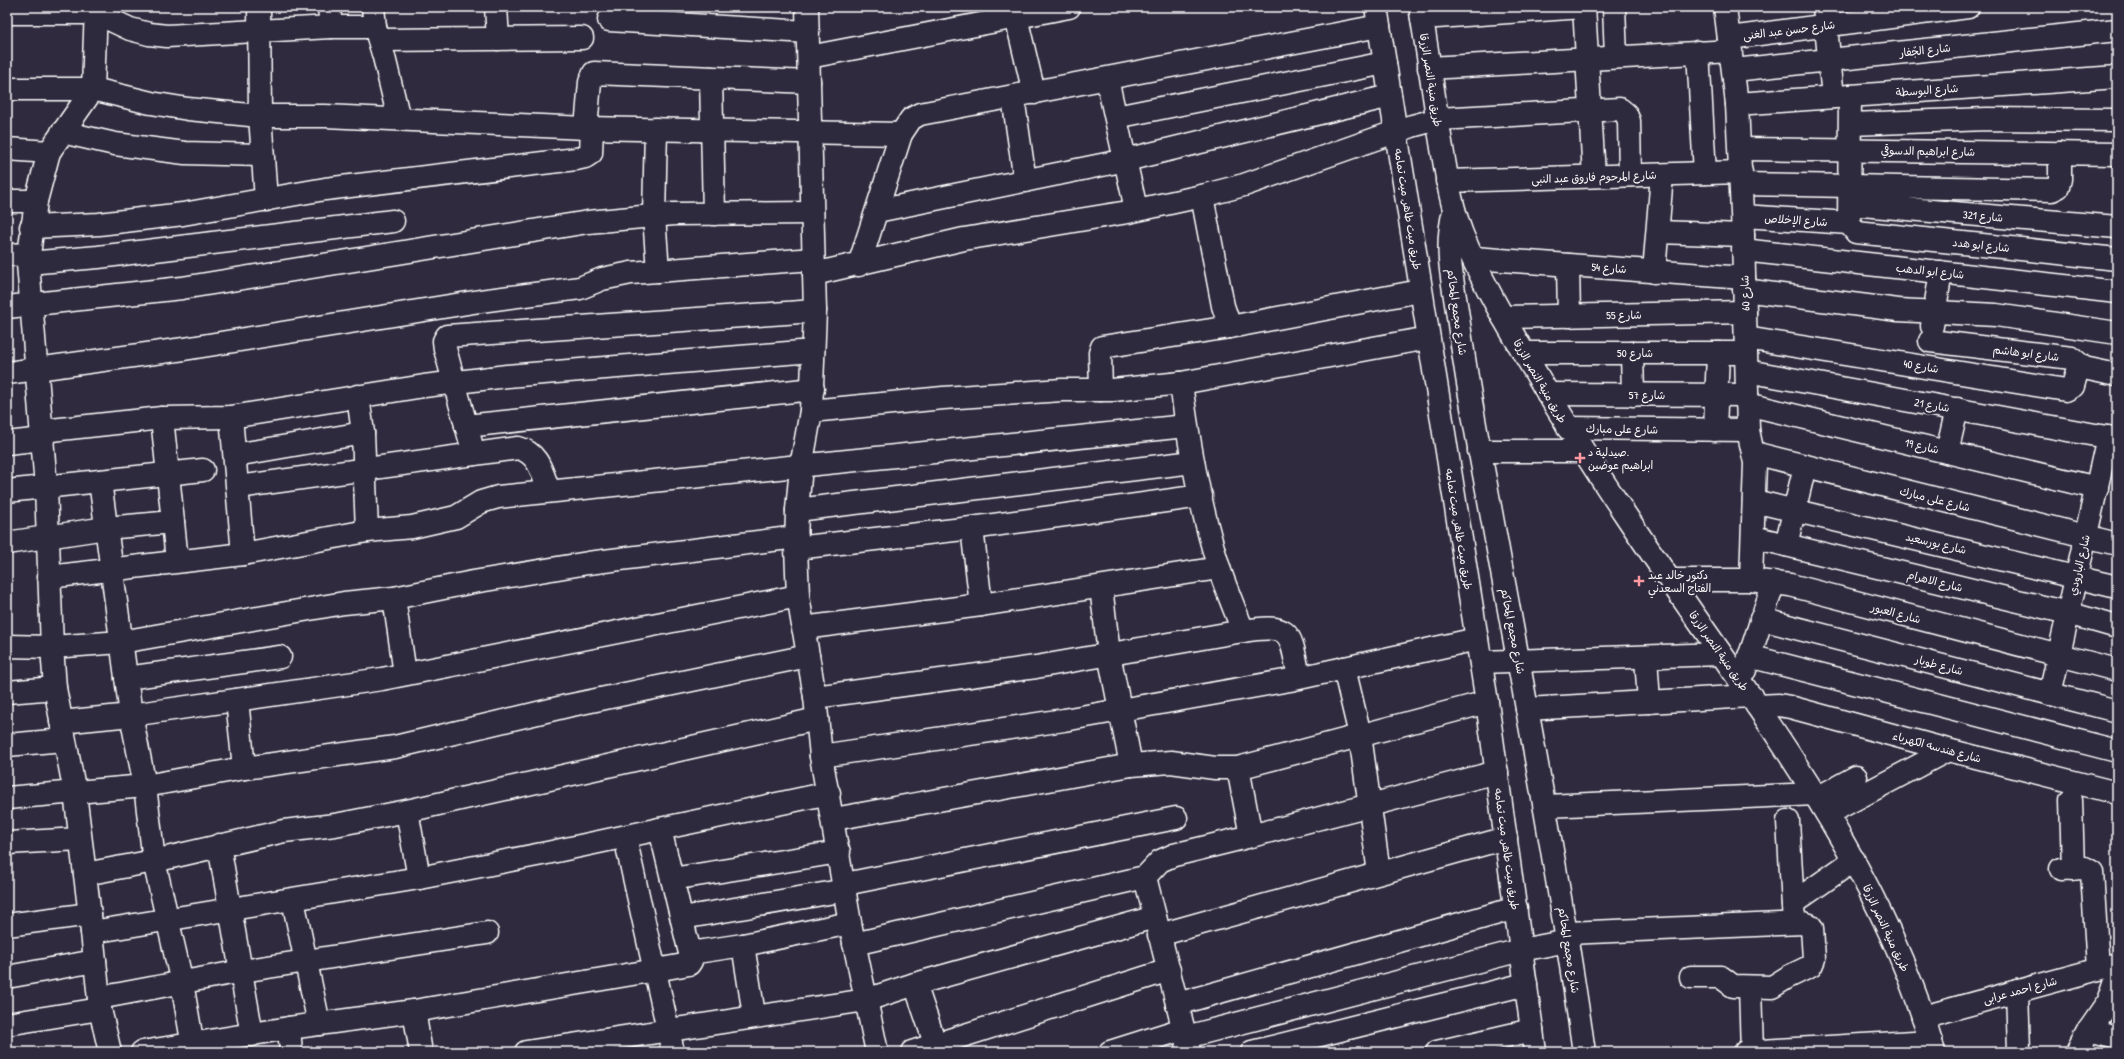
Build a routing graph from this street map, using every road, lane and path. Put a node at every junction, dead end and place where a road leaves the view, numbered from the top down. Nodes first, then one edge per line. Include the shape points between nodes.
1 (258, 7) edge
2 (496, 7) edge
3 (807, 7) edge
4 (1069, 7) edge
5 (1583, 7) edge
6 (1614, 7) edge
7 (1725, 7) edge
8 (1968, 7) edge
9 (96, 10) edge
10 (1421, 13) edge
11 (7, 14) edge
12 (1824, 16) edge
13 (330, 17) edge
14 (1016, 17) junction
15 (1377, 17) edge
16 (609, 20) dead end
17 (376, 25) edge
18 (2117, 30) edge
19 (260, 32) junction
20 (808, 32) junction
21 (582, 38) dead end
22 (498, 39) junction
23 (1698, 52) junction
24 (1732, 53) junction
25 (809, 56) junction
26 (1616, 57) junction
27 (1587, 59) junction
28 (1829, 60) junction
29 (1385, 63) junction
30 (1429, 68) junction
31 (2117, 77) edge
32 (711, 78) junction
33 (1107, 79) junction
34 (809, 82) junction
35 (7, 88) edge
36 (93, 89) junction
37 (1023, 95) junction
38 (1390, 96) junction
39 (1842, 96) junction
40 (1737, 104) junction
41 (1590, 110) junction
42 (260, 116) junction
43 (1116, 117) junction
44 (399, 119) junction
45 (1438, 119) junction
46 (2117, 120) edge
47 (1851, 124) junction
48 (589, 128) junction
49 (656, 129) junction
50 (713, 130) junction
51 (62, 132) junction
52 (1396, 132) junction
53 (810, 133) junction
54 (901, 134) junction
55 (7, 149) edge
56 (1740, 149) junction
57 (1851, 150) junction
58 (49, 152) junction
59 (2060, 153) junction
60 (2117, 154) edge
61 (261, 155) junction
62 (1126, 160) junction
63 (1705, 173) junction
64 (1630, 175) junction
65 (1662, 175) junction
66 (1594, 176) junction
67 (1741, 178) junction
68 (1025, 181) junction
69 (1447, 181) junction
70 (1202, 196) junction
71 (266, 200) junction
72 (7, 201) edge
73 (36, 201) junction
74 (1850, 204) junction
75 (1136, 209) junction
76 (877, 211) junction
77 (1454, 211) junction
78 (812, 213) junction
79 (714, 214) junction
80 (654, 216) junction
81 (393, 221) dead end
82 (31, 227) junction
83 (2117, 227) edge
84 (1658, 232) junction
85 (1743, 234) junction
86 (7, 255) edge
87 (1474, 258) junction
88 (28, 259) junction
89 (2117, 259) edge
90 (859, 265) junction
91 (1568, 265) junction
92 (814, 266) junction
93 (658, 271) junction
94 (1654, 272) junction
95 (1941, 272) junction
96 (1744, 284) junction
97 (1420, 291) junction
98 (2117, 292) edge
99 (30, 305) junction
100 (7, 307) edge
101 (815, 311) junction
102 (1745, 312) junction
103 (1934, 313) junction
104 (1569, 316) junction
105 (1503, 317) junction
106 (1230, 327) junction
107 (2117, 333) edge
108 (1428, 338) junction
109 (1930, 341) junction
110 (814, 351) junction
111 (1524, 353) junction
112 (1632, 353) junction
113 (1718, 353) junction
114 (1746, 354) junction
115 (2079, 364) junction
116 (1925, 367) junction
117 (37, 370) junction
118 (7, 373) edge
119 (2117, 375) edge
120 (453, 382) junction
121 (1181, 383) junction
122 (812, 389) junction
123 (1101, 390) junction
124 (1548, 394) junction
125 (1632, 394) junction
126 (1716, 395) junction
127 (358, 396) junction
128 (1747, 399) junction
129 (1957, 409) junction
130 (811, 411) junction
131 (231, 417) junction
132 (162, 418) junction
133 (466, 426) junction
134 (1186, 426) junction
135 (1568, 428) junction
136 (1714, 430) junction
137 (1748, 430) junction
138 (363, 433) junction
139 (42, 435) junction
140 (2113, 438) edge
141 (7, 443) edge
142 (1479, 451) junction
143 (1583, 451) junction
144 (1947, 452) junction
145 (1754, 453) junction
146 (474, 454) junction
147 (235, 455) junction
148 (1193, 462) junction
149 (1806, 466) junction
150 (802, 467) junction
151 (203, 470) dead end
152 (364, 471) junction
153 (168, 474) junction
154 (100, 481) junction
155 (46, 487) junction
156 (238, 487) junction
157 (2097, 488) junction
158 (7, 491) edge
159 (549, 491) junction
160 (1201, 496) junction
161 (1754, 500) junction
162 (797, 510) junction
163 (1795, 510) junction
164 (173, 522) junction
165 (106, 528) junction
166 (972, 528) junction
167 (367, 531) junction
168 (47, 537) junction
169 (2086, 537) junction
170 (1753, 538) junction
171 (7, 543) edge
172 (796, 543) junction
173 (2117, 544) edge
174 (1786, 545) junction
175 (244, 554) junction
176 (177, 561) junction
177 (112, 568) junction
178 (1219, 568) junction
179 (2077, 576) junction
180 (49, 577) junction
181 (1671, 580) junction
182 (1751, 580) junction
183 (1774, 582) junction
184 (1101, 586) junction
185 (2117, 587) edge
186 (798, 596) junction
187 (394, 598) junction
188 (981, 605) junction
189 (2068, 613) junction
190 (1761, 619) junction
191 (2117, 627) edge
192 (803, 628) junction
193 (1243, 631) junction
194 (1477, 639) junction
195 (121, 642) junction
196 (7, 646) edge
197 (52, 647) junction
198 (1109, 654) junction
199 (1721, 654) junction
200 (2059, 655) junction
201 (808, 656) junction
202 (1749, 656) junction
203 (280, 657) dead end
204 (1646, 657) junction
205 (1518, 660) junction
206 (1480, 662) junction
207 (1344, 668) junction
208 (2117, 670) edge
209 (405, 674) junction
210 (1299, 677) junction
211 (126, 678) junction
212 (55, 688) junction
213 (7, 692) edge
214 (2050, 694) junction
215 (1750, 695) junction
216 (815, 697) junction
217 (237, 700) junction
218 (1487, 702) junction
219 (1649, 702) junction
220 (1527, 710) junction
221 (1119, 711) junction
222 (2117, 711) edge
223 (131, 715) junction
224 (817, 719) junction
225 (63, 731) junction
226 (1360, 735) junction
227 (7, 745) edge
228 (1948, 750) junction
229 (2117, 751) edge
230 (821, 756) junction
231 (1131, 764) junction
232 (244, 768) junction
233 (1238, 768) junction
234 (1497, 772) junction
235 (1856, 777) dead end
236 (144, 786) junction
237 (75, 793) junction
238 (829, 793) junction
239 (2117, 793) edge
240 (7, 798) edge
241 (2071, 800) dead end
242 (1820, 802) junction
243 (1368, 804) junction
244 (1546, 806) junction
245 (408, 810) junction
246 (1176, 818) dead end
247 (834, 819) junction
248 (1788, 821) dead end
249 (660, 829) junction
250 (1251, 836) junction
251 (624, 837) junction
252 (1506, 838) junction
253 (80, 839) junction
254 (7, 843) edge
255 (219, 845) junction
256 (839, 852) junction
257 (1854, 860) junction
258 (154, 862) junction
259 (1379, 873) junction
260 (85, 874) junction
261 (1145, 877) junction
262 (419, 878) junction
263 (672, 879) junction
264 (845, 887) junction
265 (293, 900) junction
266 (230, 908) junction
267 (1516, 908) junction
268 (1794, 913) junction
269 (682, 918) junction
270 (167, 919) junction
271 (91, 923) junction
272 (7, 925) edge
273 (1157, 926) junction
274 (487, 933) dead end
275 (852, 933) junction
276 (1567, 937) junction
277 (743, 945) junction
278 (1521, 950) junction
279 (690, 953) junction
280 (95, 961) junction
281 (305, 961) junction
282 (656, 970) junction
283 (1169, 970) junction
284 (242, 971) junction
285 (1691, 976) dead end
286 (2113, 976) edge
287 (7, 977) edge
288 (182, 982) junction
289 (915, 984) junction
290 (1526, 984) junction
291 (1750, 987) junction
292 (2017, 991) junction
293 (866, 1000) junction
294 (99, 1003) junction
295 (1177, 1004) junction
296 (414, 1011) junction
297 (754, 1015) junction
298 (1923, 1016) junction
299 (7, 1024) edge
300 (319, 1024) junction
301 (289, 1028) junction
302 (669, 1029) junction
303 (1532, 1030) junction
304 (2089, 1030) junction
305 (252, 1035) junction
306 (2117, 1037) edge
307 (1186, 1039) edge
308 (1933, 1046) edge
309 (194, 1048) edge
310 (936, 1048) edge
311 (2019, 1050) dead end
312 (871, 1051) edge
313 (1762, 1051) edge
314 (110, 1052) edge
315 (142, 1052) edge
316 (291, 1052) edge
317 (421, 1052) edge
318 (526, 1052) edge
319 (673, 1052) edge
320 (912, 1052) edge
321 (1110, 1052) edge
322 (1252, 1052) edge
323 (1437, 1052) edge
324 (1535, 1052) edge
325 (1584, 1052) edge
326 (1745, 1052) edge
327 (2077, 1052) edge

1 - 19 street
2 - 22 street
3 - 20 street
4 - 14 street
5 - 10 street
5 - 27 street
6 - 26 street
7 - 24 street, شارع 60
8 - 12 street, شارع حسن عبد الغنى
9 - 11 street
9 - 19 street via 125,27 149,34 167,36
9 - 36 street
10 - 30 street, طريق منية النصر الزرقا
12 - 24 street, شارع حسن عبد الغنى
12 - 28 street
13 - 17 street
13 - 19 street
14 - 25 street
14 - 37 street
15 - 29 street, طريق ميت طاهر, ميت تمامه
15 - 33 street
16 - 20 street
17 - 22 street
17 - 44 street
18 - 28 street, شارع الجُفار
19 - 42 street
20 - 25 street
21 - 22 street
23 - 24 street
23 - 26 street
23 - 63 street
24 - 28 street, شارع الجُفار
24 - 40 street, شارع 60
25 - 34 street
26 - 27 street
27 - 30 street
27 - 41 street
28 - 39 street
29 - 38 street, طريق ميت طاهر, ميت تمامه
29 - 43 street
30 - 45 street, طريق منية النصر الزرقا
31 - 39 street, شارع البوسطة
32 - 34 street
32 - 48 street via 594,73 590,82
32 - 50 street
33 - 37 street
33 - 43 street
34 - 53 street
35 - 36 street
36 - 42 street via 158,104
36 - 51 street
37 - 54 street via 920,114 912,119
37 - 68 street
38 - 52 street, طريق ميت طاهر, ميت تمامه
38 - 62 street
39 - 40 street, شارع البوسطة
39 - 47 street
40 - 56 street, شارع 60
41 - 45 street
41 - 64 street via 1616,109 1626,114 1629,121
41 - 66 street
42 - 44 street
42 - 61 street
43 - 62 street
44 - 48 street
45 - 52 street
45 - 69 street, طريق منية النصر الزرقا
46 - 47 street via 1980,119
47 - 57 street
48 - 49 street
48 - 71 street via 591,153 581,158 326,189
49 - 50 street
49 - 80 street
50 - 53 street
50 - 79 street
51 - 58 street
51 - 61 street via 115,144 185,153
52 - 70 street via 1244,185
52 - 97 street, طريق ميت طاهر, ميت تمامه
53 - 54 street
53 - 78 street
54 - 76 street
55 - 58 street
56 - 57 street, شارع ابراهيم الدسوقي
56 - 67 street, شارع 60
57 - 59 street, شارع ابراهيم الدسوقي
57 - 74 street
58 - 73 street
59 - 60 street, شارع ابراهيم الدسوقي
59 - 74 street via 2060,182 2058,187 2052,190
61 - 71 street
62 - 68 street
62 - 75 street
63 - 65 street, شارع المرحوم فاروق عبد النبى
63 - 67 street, شارع المرحوم فاروق عبد النبى
64 - 65 street, شارع المرحوم فاروق عبد النبى
64 - 66 street, شارع المرحوم فاروق عبد النبى
65 - 84 street
66 - 69 street, شارع المرحوم فاروق عبد النبى
67 - 74 street, شارع المرحوم فاروق عبد النبى
67 - 85 street, شارع 60
68 - 76 street
69 - 77 street, طريق منية النصر الزرقا
70 - 75 street
70 - 106 street via 1223,306
71 - 82 street via 183,214 99,224
72 - 73 street
73 - 82 street
74 - 83 street, شارع 321
74 - 85 street, شارع الإخلاص
74 - 89 street, شارع ابو هدد via 1853,230 1859,233
75 - 90 street via 964,240
76 - 90 street
77 - 87 street, طريق منية النصر الزرقا
77 - 142 street, شارع مجمع المحاكم via 1448,247 1464,367
78 - 79 street
78 - 92 street
79 - 80 street
80 - 93 street
80 - 99 street via 588,222 182,288
81 - 88 street via 98,257
82 - 88 street
84 - 85 street
84 - 94 street
85 - 95 street, شارع ابو الدهب
85 - 96 street, شارع 60
86 - 88 street
87 - 91 street, شارع 54
87 - 105 street, طريق منية النصر الزرقا
88 - 99 street
90 - 92 street
91 - 94 street, شارع 54
91 - 104 street
92 - 93 street
92 - 101 street
93 - 117 street via 602,279 580,288 480,301 199,347
94 - 96 street, شارع 54
95 - 98 street, شارع ابو الدهب
95 - 103 street
96 - 102 street, شارع 60
96 - 103 street, شارع 54 via 1864,307
97 - 106 street
97 - 108 street, طريق ميت طاهر, ميت تمامه
99 - 100 street
99 - 117 street
101 - 110 street
101 - 120 street via 452,335 447,336 444,341
102 - 104 street, شارع 55
102 - 114 street, شارع 60
103 - 107 street, شارع 54 via 2002,316
103 - 109 street
104 - 105 street, شارع 55
105 - 111 street, طريق منية النصر الزرقا
106 - 123 street via 1102,347
108 - 121 street
108 - 194 street, طريق ميت طاهر, ميت تمامه
109 - 115 street, شارع ابو هاشم via 2072,358
109 - 116 street
110 - 120 street
110 - 122 street
111 - 112 street, شارع 50
111 - 124 street, طريق منية النصر الزرقا
112 - 113 street, شارع 50
112 - 125 street
113 - 114 street, شارع 50
113 - 126 street
114 - 116 street, شارع 40
114 - 128 street, شارع 60
114 - 129 street, شارع 21
115 - 116 street, شارع 40 via 2073,386 2066,390
115 - 119 street, شارع ابو هاشم via 2087,369
117 - 118 street
117 - 139 street
120 - 127 street
120 - 133 street
121 - 123 street
121 - 134 street
122 - 130 street
122 - 133 street
123 - 130 street via 950,397
124 - 125 street, شارع 57
124 - 135 street, طريق منية النصر الزرقا
125 - 126 street, شارع 57
126 - 128 street, شارع 57
126 - 136 street
127 - 131 street
127 - 138 street
128 - 137 street, شارع 60
128 - 144 street, شارع 19
129 - 140 street, شارع 21
129 - 144 street
130 - 150 street
131 - 132 street
131 - 147 street
132 - 139 street
132 - 153 street
133 - 146 street
134 - 148 street
134 - 150 street
135 - 136 street, شارع على مبارك
135 - 143 street, طريق منية النصر الزرقا
136 - 137 street, شارع على مبارك
137 - 145 street, شارع 60
138 - 147 street
138 - 152 street
139 - 141 street
139 - 155 street
140 - 157 street, شارع البارودي
142 - 143 street
142 - 205 street, شارع مجمع المحاكم
143 - 181 street, طريق منية النصر الزرقا
144 - 157 street, شارع 19
145 - 149 street, شارع على مبارك
145 - 161 street, شارع 60
146 - 152 street
146 - 159 street via 518,448 527,450 536,459
147 - 156 street
148 - 160 street
148 - 162 street
149 - 163 street
149 - 169 street, شارع على مبارك
150 - 159 street
150 - 162 street
151 - 153 street
152 - 156 street
152 - 167 street
153 - 154 street
153 - 164 street
154 - 155 street
154 - 165 street
155 - 158 street
155 - 168 street
156 - 175 street
157 - 169 street, شارع البارودي
159 - 167 street via 481,502 456,518
160 - 166 street
160 - 178 street
161 - 163 street, شارع بورسعيد
161 - 170 street, شارع 60
162 - 172 street
163 - 174 street
163 - 179 street, شارع بورسعيد
164 - 165 street
164 - 176 street
165 - 168 street
165 - 177 street
166 - 172 street
166 - 188 street
167 - 175 street
168 - 171 street
168 - 180 street
169 - 173 street, شارع على مبارك
169 - 179 street, شارع البارودي
170 - 174 street, شارع الاهرام
170 - 182 street, شارع 60
172 - 186 street
172 - 187 street via 588,564 473,582
174 - 189 street, شارع الاهرام
175 - 176 street
176 - 177 street
177 - 180 street
177 - 195 street
178 - 184 street
178 - 193 street
179 - 185 street, شارع بورسعيد
179 - 189 street, شارع البارودي
180 - 197 street
181 - 182 street, شارع العبور
181 - 199 street, طريق منية النصر الزرقا
182 - 183 street, شارع العبور
183 - 190 street
183 - 200 street, شارع العبور
184 - 188 street
184 - 198 street
186 - 192 street
186 - 209 street
187 - 195 street via 344,603
187 - 209 street
188 - 192 street
189 - 191 street, شارع الاهرام
189 - 200 street, شارع البارودي
190 - 202 street
190 - 214 street, شارع طوبار
192 - 201 street
193 - 198 street
193 - 210 street via 1274,627 1285,632 1292,643
194 - 206 street, طريق ميت طاهر, ميت تمامه
194 - 207 street
195 - 197 street
195 - 211 street
196 - 197 street
197 - 212 street
198 - 216 street via 1036,667
198 - 221 street
199 - 204 street
199 - 215 street, طريق منية النصر الزرقا
200 - 208 street, شارع العبور
200 - 214 street, شارع البارودي
201 - 216 street
201 - 232 street via 567,706 395,747
202 - 215 street
202 - 229 street
203 - 211 street
204 - 205 street
204 - 219 street
205 - 206 street
205 - 220 street, شارع مجمع المحاكم
206 - 218 street, طريق ميت طاهر, ميت تمامه
207 - 210 street
207 - 226 street
209 - 217 street
210 - 221 street
211 - 223 street
212 - 213 street
212 - 225 street
214 - 222 street, شارع طوبار
215 - 219 street, شارع هندسه الكهرباء
215 - 228 street, شارع هندسه الكهرباء
215 - 242 street, طريق منية النصر الزرقا
216 - 224 street
217 - 223 street
217 - 232 street
218 - 226 street
218 - 234 street, طريق ميت طاهر, ميت تمامه
219 - 220 street, شارع هندسه الكهرباء
220 - 244 street, شارع مجمع المحاكم
221 - 230 street
221 - 231 street
223 - 225 street
223 - 236 street
224 - 230 street
224 - 245 street
225 - 227 street
225 - 237 street
226 - 233 street
226 - 243 street
228 - 239 street, شارع هندسه الكهرباء
228 - 242 street
230 - 238 street
231 - 233 street via 1171,762
231 - 247 street
232 - 236 street
233 - 250 street
234 - 243 street
234 - 252 street, طريق ميت طاهر, ميت تمامه
235 - 242 street
236 - 237 street
236 - 258 street
237 - 240 street
237 - 253 street
238 - 247 street
238 - 249 street
241 - 286 street via 2067,869 2088,868 2093,874
242 - 244 street
242 - 257 street, طريق منية النصر الزرقا
243 - 250 street
243 - 259 street
244 - 276 street, شارع مجمع المحاكم
245 - 255 street
245 - 262 street
246 - 264 street
247 - 256 street
248 - 268 street
249 - 251 street
249 - 263 street
250 - 261 street via 1174,855 1160,861
251 - 262 street
251 - 282 street
252 - 259 street
252 - 267 street, طريق ميت طاهر, ميت تمامه
253 - 254 street
253 - 260 street
255 - 258 street
255 - 266 street
256 - 263 street
256 - 264 street
257 - 268 street
257 - 298 street, طريق منية النصر الزرقا via 1892,939
258 - 260 street
258 - 270 street
259 - 273 street
260 - 271 street
261 - 273 street
261 - 275 street
262 - 265 street
263 - 269 street
264 - 269 street
264 - 275 street
265 - 266 street
265 - 281 street
266 - 270 street
266 - 284 street
267 - 278 street, طريق ميت طاهر, ميت تمامه
267 - 295 street
268 - 276 street
268 - 291 street via 1812,928 1814,959 1811,966 1788,976 1772,987
269 - 279 street
270 - 271 street
270 - 288 street
271 - 272 street
271 - 280 street
273 - 283 street
273 - 289 street
274 - 281 street
275 - 277 street
275 - 293 street
276 - 278 street
276 - 325 street, شارع مجمع المحاكم
277 - 279 street
277 - 297 street
278 - 290 street, طريق ميت طاهر, ميت تمامه
278 - 307 street
279 - 282 street via 689,964
280 - 287 street
280 - 294 street
281 - 284 street
281 - 300 street
282 - 296 street
282 - 302 street
283 - 295 street
283 - 310 street
284 - 288 street
284 - 305 street
285 - 291 street via 1721,977 1733,986
286 - 292 street, شارع احمد عرابى
286 - 304 street via 2109,1001
288 - 294 street
288 - 309 street
289 - 293 street
289 - 310 street
290 - 303 street, طريق ميت طاهر, ميت تمامه
290 - 322 street
291 - 313 street
292 - 298 street, شارع احمد عرابى
292 - 311 street
293 - 297 street
293 - 312 street
294 - 299 street
294 - 314 street
295 - 307 street
296 - 300 street
296 - 317 street
297 - 302 street
298 - 308 street, طريق منية النصر الزرقا
300 - 301 street
301 - 305 street
301 - 316 street
302 - 318 street
302 - 319 street
303 - 323 street
303 - 324 street, طريق ميت طاهر, ميت تمامه
304 - 306 street
304 - 327 street
305 - 309 street
307 - 321 street
308 - 313 street
309 - 315 street
310 - 320 street
313 - 326 street

